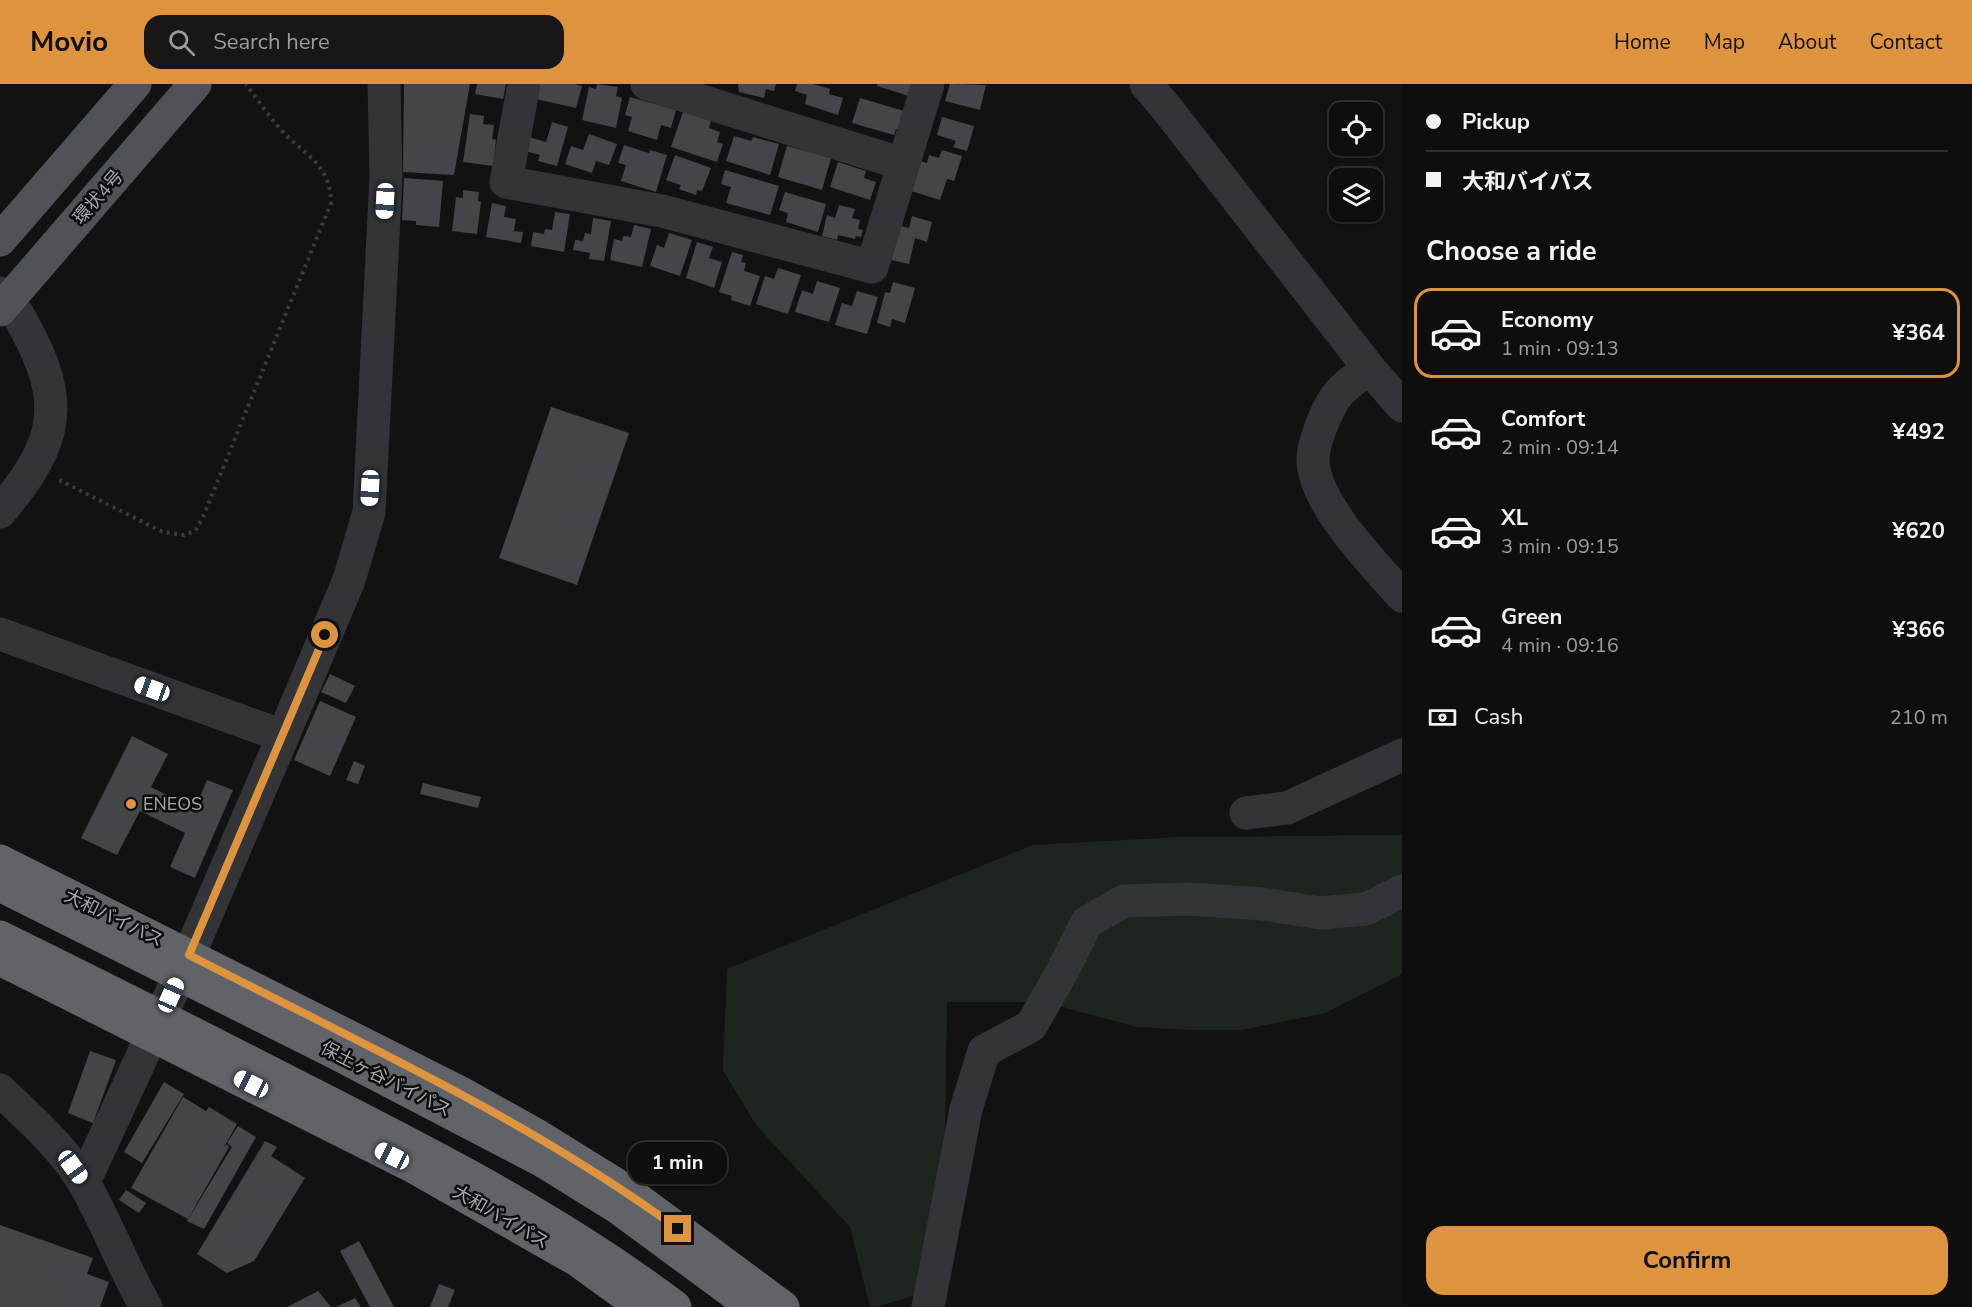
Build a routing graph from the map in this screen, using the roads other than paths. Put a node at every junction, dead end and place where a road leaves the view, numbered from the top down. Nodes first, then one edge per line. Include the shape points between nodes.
1 (135, 84) edge
2 (195, 84) edge
3 (384, 84) edge
4 (524, 84) edge
5 (647, 84) edge
6 (928, 84) edge
7 (1146, 84) edge
8 (903, 164) junction
9 (0, 240) edge
10 (3, 301) edge
11 (1369, 368) junction
12 (1402, 406) edge
13 (0, 512) edge
14 (1402, 596) edge
15 (0, 634) edge
16 (283, 736) junction
17 (1402, 755) edge
18 (1246, 813) dead end
19 (0, 861) edge
20 (0, 885) edge
21 (1402, 891) edge
22 (0, 937) edge
23 (189, 955) junction
24 (0, 959) edge
25 (153, 1035) junction
26 (0, 1090) edge
27 (84, 1182) junction
28 (126, 1293) edge
29 (146, 1307) edge
30 (642, 1307) edge
31 (675, 1307) edge
32 (753, 1307) edge
33 (783, 1307) edge
34 (928, 1307) edge

1 - 9 main road
2 - 10 main road, 環状4号
3 - 16 street via 386,177 369,512 349,580
4 - 8 street via 506,182 663,212 872,267
5 - 8 street
6 - 8 street
7 - 11 street
10 - 13 street via 34,345 44,368 51,419 47,440 34,468
11 - 12 street
11 - 14 street via 1335,398 1319,432 1313,459 1320,489 1349,534
15 - 16 street
16 - 23 street
17 - 18 street via 1287,808
19 - 23 highway, 大和バイパス
20 - 32 highway, 保土ヶ谷バイパス, bridge via 541,1160 617,1207
21 - 34 street via 1366,909 1320,913 1198,900 1124,901 1087,922 1031,1026 984,1051 966,1109
22 - 31 highway, bridge via 505,1195 590,1246
23 - 25 street
23 - 33 highway, 大和バイパス via 538,1136 625,1190
24 - 25 highway, 大和バイパス
25 - 27 street
25 - 30 highway, 大和バイパス via 412,1166 577,1260
26 - 27 street via 62,1152
27 - 28 street
28 - 29 street

